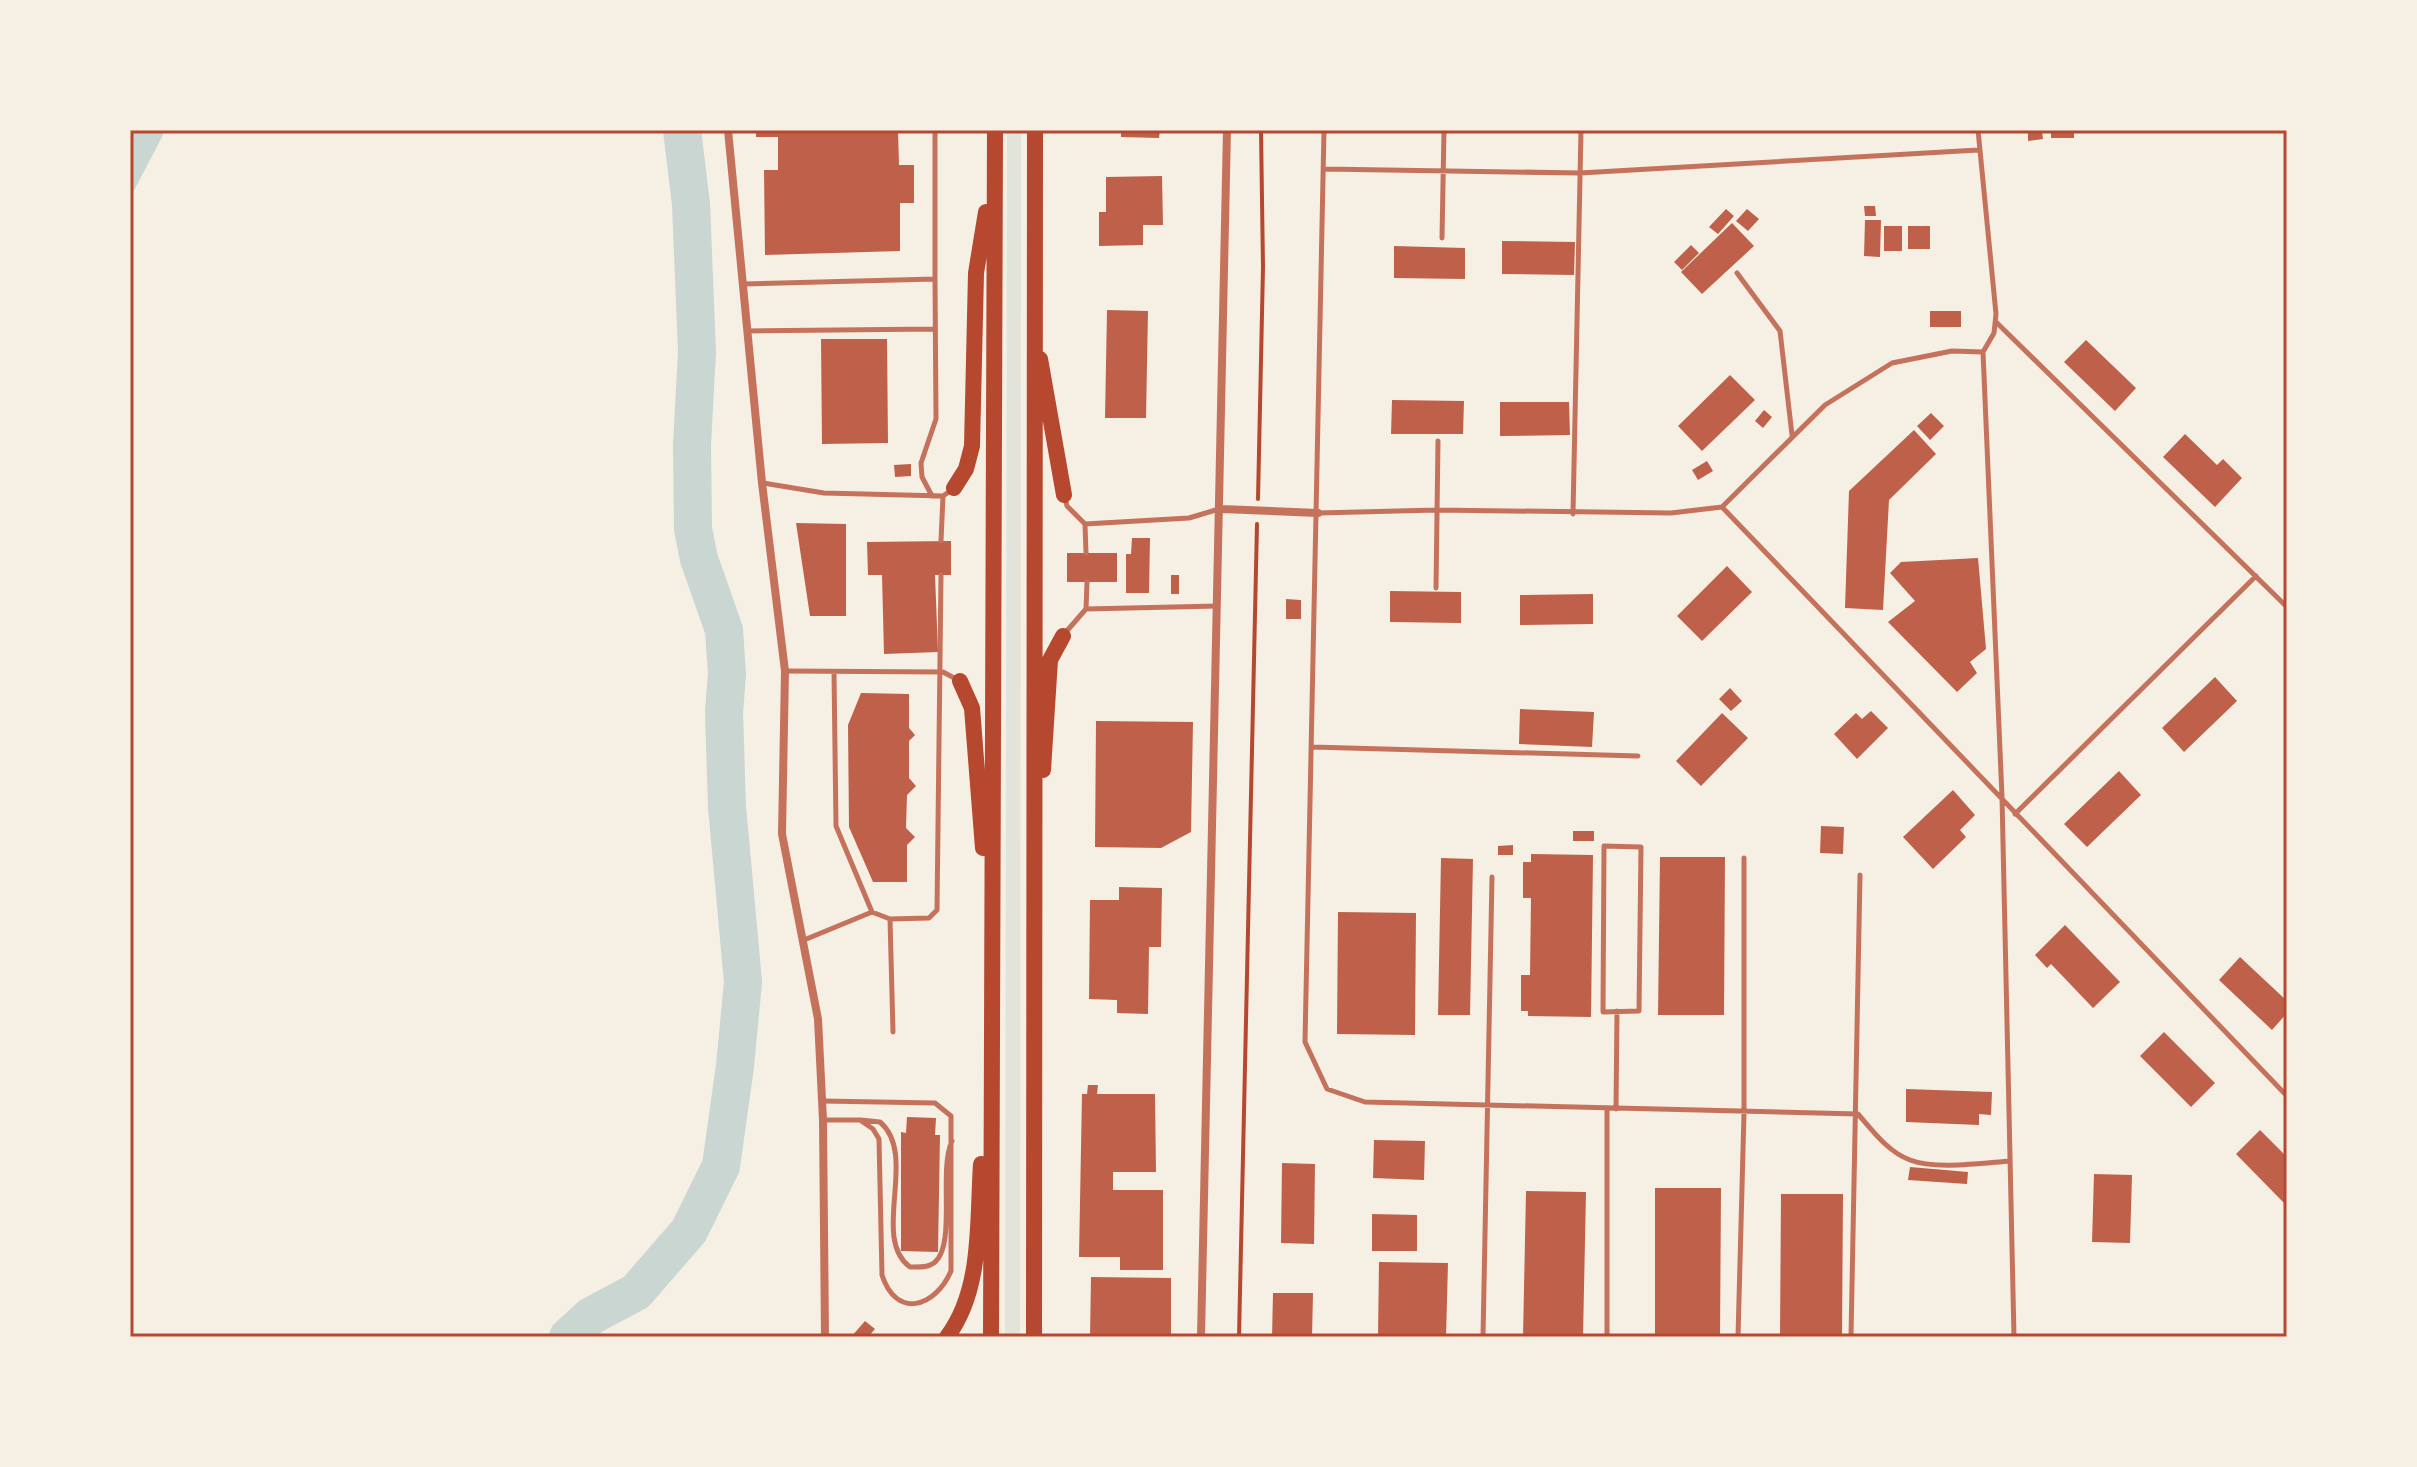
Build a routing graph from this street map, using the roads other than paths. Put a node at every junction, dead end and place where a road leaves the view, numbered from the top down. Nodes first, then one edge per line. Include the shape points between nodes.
1 (728, 130) edge
2 (935, 130) edge
3 (995, 130) edge
4 (1035, 130) edge
5 (1227, 130) edge
6 (1324, 130) edge
7 (1444, 130) edge
8 (1581, 130) edge
9 (1978, 130) edge
10 (1978, 150) junction
11 (995, 160) junction
12 (1324, 169) junction
13 (1443, 171) junction
14 (1580, 173) junction
15 (1442, 238) dead end
16 (1737, 273) dead end
17 (935, 279) junction
18 (743, 284) junction
19 (1032, 307) junction
20 (1996, 321) junction
21 (935, 329) junction
22 (748, 331) junction
23 (1983, 352) junction
24 (1792, 435) junction
25 (1438, 441) dead end
26 (762, 483) junction
27 (949, 492) junction
28 (1064, 495) joint
29 (932, 496) junction
30 (1722, 507) junction
31 (1221, 509) junction
32 (1437, 510) junction
33 (1318, 513) junction
34 (1573, 514) junction
35 (1085, 524) junction
36 (941, 541) dead end
37 (1086, 553) dead end
38 (941, 575) dead end
39 (2256, 576) junction
40 (1087, 582) dead end
41 (1436, 588) dead end
42 (1218, 606) junction
43 (2287, 607) edge
44 (1086, 609) junction
45 (1063, 636) joint
46 (785, 671) junction
47 (834, 672) junction
48 (943, 672) junction
49 (960, 681) joint
50 (1313, 747) junction
51 (1638, 756) dead end
52 (2002, 797) junction
53 (2015, 814) junction
54 (1744, 858) dead end
55 (1860, 875) dead end
56 (1492, 877) dead end
57 (872, 912) junction
58 (890, 919) junction
59 (803, 940) junction
60 (1034, 940) junction
61 (992, 947) junction
62 (1617, 1011) junction
63 (991, 1031) junction
64 (893, 1032) dead end
65 (2287, 1096) edge
66 (822, 1101) junction
67 (1486, 1105) junction
68 (1607, 1109) junction
69 (1616, 1109) junction
70 (1744, 1113) junction
71 (1858, 1114) junction
72 (823, 1120) junction
73 (860, 1120) junction
74 (953, 1139) junction
75 (2010, 1161) junction
76 (825, 1337) edge
77 (947, 1337) edge
78 (991, 1337) edge
79 (1034, 1337) edge
80 (1201, 1337) edge
81 (1483, 1337) edge
82 (1607, 1337) edge
83 (1738, 1337) edge
84 (1851, 1337) edge
85 (2014, 1337) edge

1 - 18 street
2 - 17 lane
3 - 11 highway
4 - 19 highway
5 - 31 street
6 - 12 lane
7 - 13 lane
8 - 14 lane
9 - 10 lane
10 - 14 lane
10 - 20 lane
11 - 27 highway via 976,273 972,446 966,469
11 - 61 highway
12 - 13 lane
12 - 33 lane
13 - 14 lane
13 - 15 lane
14 - 34 lane
16 - 24 lane via 1780,331
17 - 18 lane
17 - 21 lane
18 - 22 street
19 - 28 highway
19 - 60 highway
20 - 23 lane
20 - 39 lane
21 - 22 lane
21 - 29 lane via 936,419 921,463
22 - 26 street
23 - 24 lane via 1952,351 1892,363 1825,405
23 - 52 lane
24 - 30 lane
25 - 32 lane
26 - 29 lane via 824,493
26 - 46 street
27 - 29 lane
27 - 36 lane
28 - 35 lane via 1067,506
30 - 34 lane
30 - 52 lane
31 - 33 street
31 - 35 lane via 1189,518
31 - 42 street
32 - 33 lane
32 - 34 lane
32 - 41 lane
33 - 50 lane
35 - 37 lane
38 - 48 lane
39 - 43 lane
39 - 53 lane
40 - 44 lane
42 - 44 lane
42 - 80 street
44 - 45 lane
45 - 60 highway via 1050,660
46 - 47 lane
46 - 59 street via 782,834
47 - 48 lane
47 - 57 lane via 836,826
48 - 49 lane
48 - 58 lane via 937,910 929,918
49 - 61 highway via 972,708
50 - 51 lane
50 - 67 lane via 1305,1042 1327,1089 1365,1102
52 - 53 lane
52 - 75 lane
53 - 65 lane
54 - 70 lane
55 - 71 lane
56 - 67 lane
57 - 58 lane
57 - 59 lane
58 - 64 lane
59 - 66 street via 818,1019
60 - 79 highway
61 - 63 highway
62 - 62 lane via 1639,1011 1641,847 1604,846 1603,1012
62 - 69 lane
63 - 77 highway via 973,1280
63 - 78 highway
66 - 72 street
66 - 74 lane via 935,1103 951,1116
67 - 68 lane
67 - 81 lane
68 - 69 lane
68 - 82 lane
69 - 70 lane
70 - 71 lane
70 - 83 lane
71 - 75 lane via 1883,1142 1910,1161
71 - 84 lane
72 - 73 lane
72 - 76 street
73 - 74 lane via 880,1122 892,1138 896,1251 910,1267 936,1262 944,1245 945,1156
73 - 74 lane via 879,1139 882,1275 887,1292 899,1302 934,1298 951,1271
75 - 85 lane

